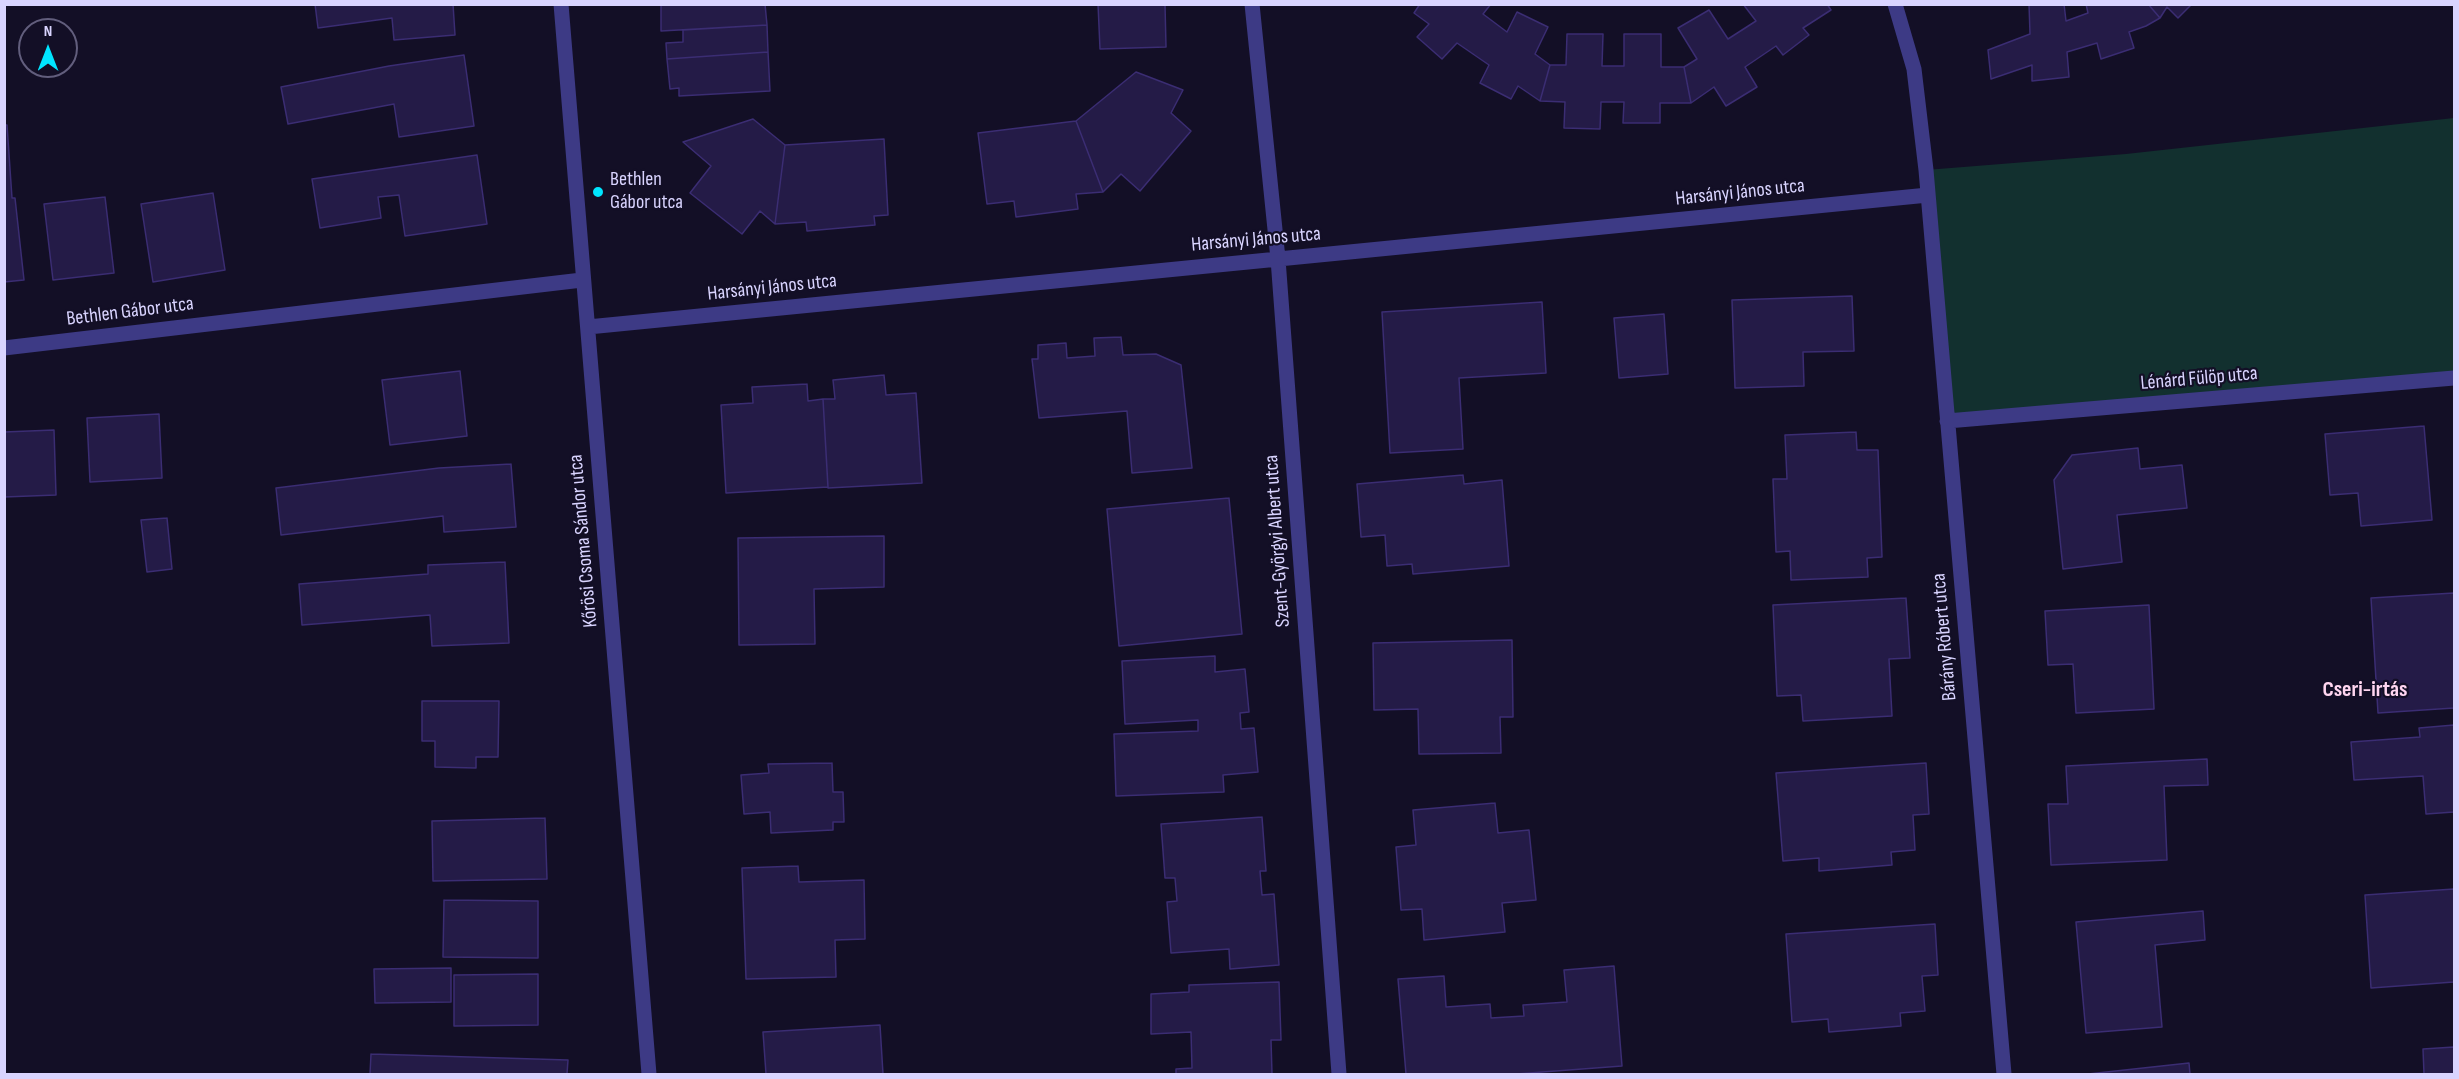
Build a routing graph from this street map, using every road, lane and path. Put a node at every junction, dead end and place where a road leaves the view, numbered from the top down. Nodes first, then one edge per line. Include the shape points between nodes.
1 (561, 4) edge
2 (1252, 4) edge
3 (1895, 4) edge
4 (1928, 195) junction
5 (1278, 259) junction
6 (582, 280) junction
7 (588, 327) junction
8 (4, 348) edge
9 (2454, 378) edge
10 (1947, 421) junction
11 (650, 1074) edge
12 (1339, 1074) edge
13 (2004, 1074) edge

1 - 6 street, Kőrösi Csoma Sándor utca
2 - 5 street, Szent-Györgyi Albert utca
3 - 4 street, Bárány Róbert utca via 1914,69
4 - 5 street, Harsányi János utca
4 - 10 street, Bárány Róbert utca
5 - 7 street, Harsányi János utca
5 - 12 street, Szent-Györgyi Albert utca
6 - 7 street, Kőrösi Csoma Sándor utca
6 - 8 street, Bethlen Gábor utca
7 - 11 street, Kőrösi Csoma Sándor utca
9 - 10 street, Lénárd Fülöp utca
10 - 13 street, Bárány Róbert utca

